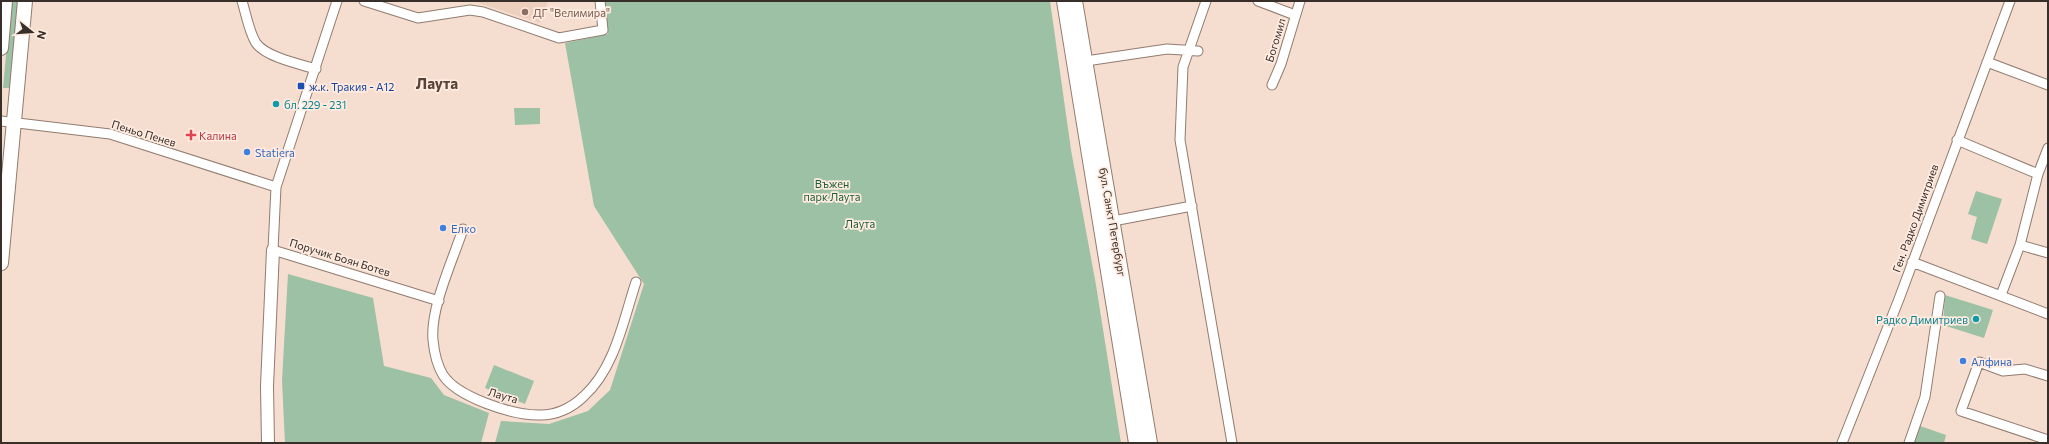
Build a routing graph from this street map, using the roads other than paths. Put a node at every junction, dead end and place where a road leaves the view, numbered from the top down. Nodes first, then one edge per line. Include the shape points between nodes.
1 (5, 1) edge
2 (25, 1) edge
3 (242, 1) edge
4 (336, 1) edge
5 (364, 1) edge
6 (600, 1) edge
7 (1064, 1) edge
8 (1076, 1) edge
9 (1206, 1) edge
10 (1258, 1) edge
11 (1300, 1) edge
12 (2010, 1) edge
13 (1295, 15) junction
14 (1, 48) edge
15 (1193, 50) junction
16 (1086, 62) junction
17 (1987, 62) junction
18 (316, 69) junction
19 (1272, 85) dead end
20 (2048, 85) edge
21 (7, 122) edge
22 (1957, 140) junction
23 (2048, 148) edge
24 (2038, 174) junction
25 (276, 187) junction
26 (1192, 206) junction
27 (1113, 221) junction
28 (463, 229) dead end
29 (2020, 245) junction
30 (274, 250) junction
31 (2048, 253) edge
32 (1912, 262) junction
33 (1, 263) edge
34 (636, 282) dead end
35 (2001, 295) junction
36 (1940, 296) dead end
37 (439, 301) junction
38 (2048, 314) edge
39 (2048, 376) edge
40 (2048, 440) edge
41 (268, 443) edge
42 (1136, 443) edge
43 (1150, 443) edge
44 (1232, 443) edge
45 (1842, 443) edge
46 (1909, 443) edge

1 - 14 main road
2 - 21 main road
3 - 18 street via 255,41 260,48 267,53
4 - 18 street, Поручик Боян Ботев
5 - 6 street via 418,18 470,10 483,12 559,38 603,30
7 - 42 main road, бул. Санкт Петербург
8 - 16 main road, бул. Санкт Петербург
9 - 15 street
10 - 13 street
11 - 13 street, Богомил
12 - 17 street, Ген. Радко Димитриев
13 - 19 street, Богомил
15 - 16 street via 1167,49
15 - 26 street via 1183,67 1180,140
16 - 27 main road, бул. Санкт Петербург
17 - 20 street
17 - 22 street, Ген. Радко Димитриев
18 - 25 street, Поручик Боян Ботев
21 - 25 street, Пеньо Пенев via 110,134
21 - 33 main road
22 - 24 street
22 - 32 street, Ген. Радко Димитриев
23 - 24 street
24 - 29 street
25 - 30 street, Поручик Боян Ботев
26 - 27 street
26 - 44 street
27 - 43 main road, бул. Санкт Петербург
28 - 37 street, Лаута
29 - 31 street
29 - 35 street
30 - 37 street, Поручик Боян Ботев
30 - 41 street via 267,386
32 - 35 street
32 - 45 street, Ген. Радко Димитриев
34 - 37 street, Лаута via 609,362 601,378 572,407 538,415 516,412 472,398 459,391 446,379 436,357 433,339
35 - 38 street
36 - 46 street via 1925,397
39 - 40 street via 2025,369 2003,371 1978,362 1961,411

